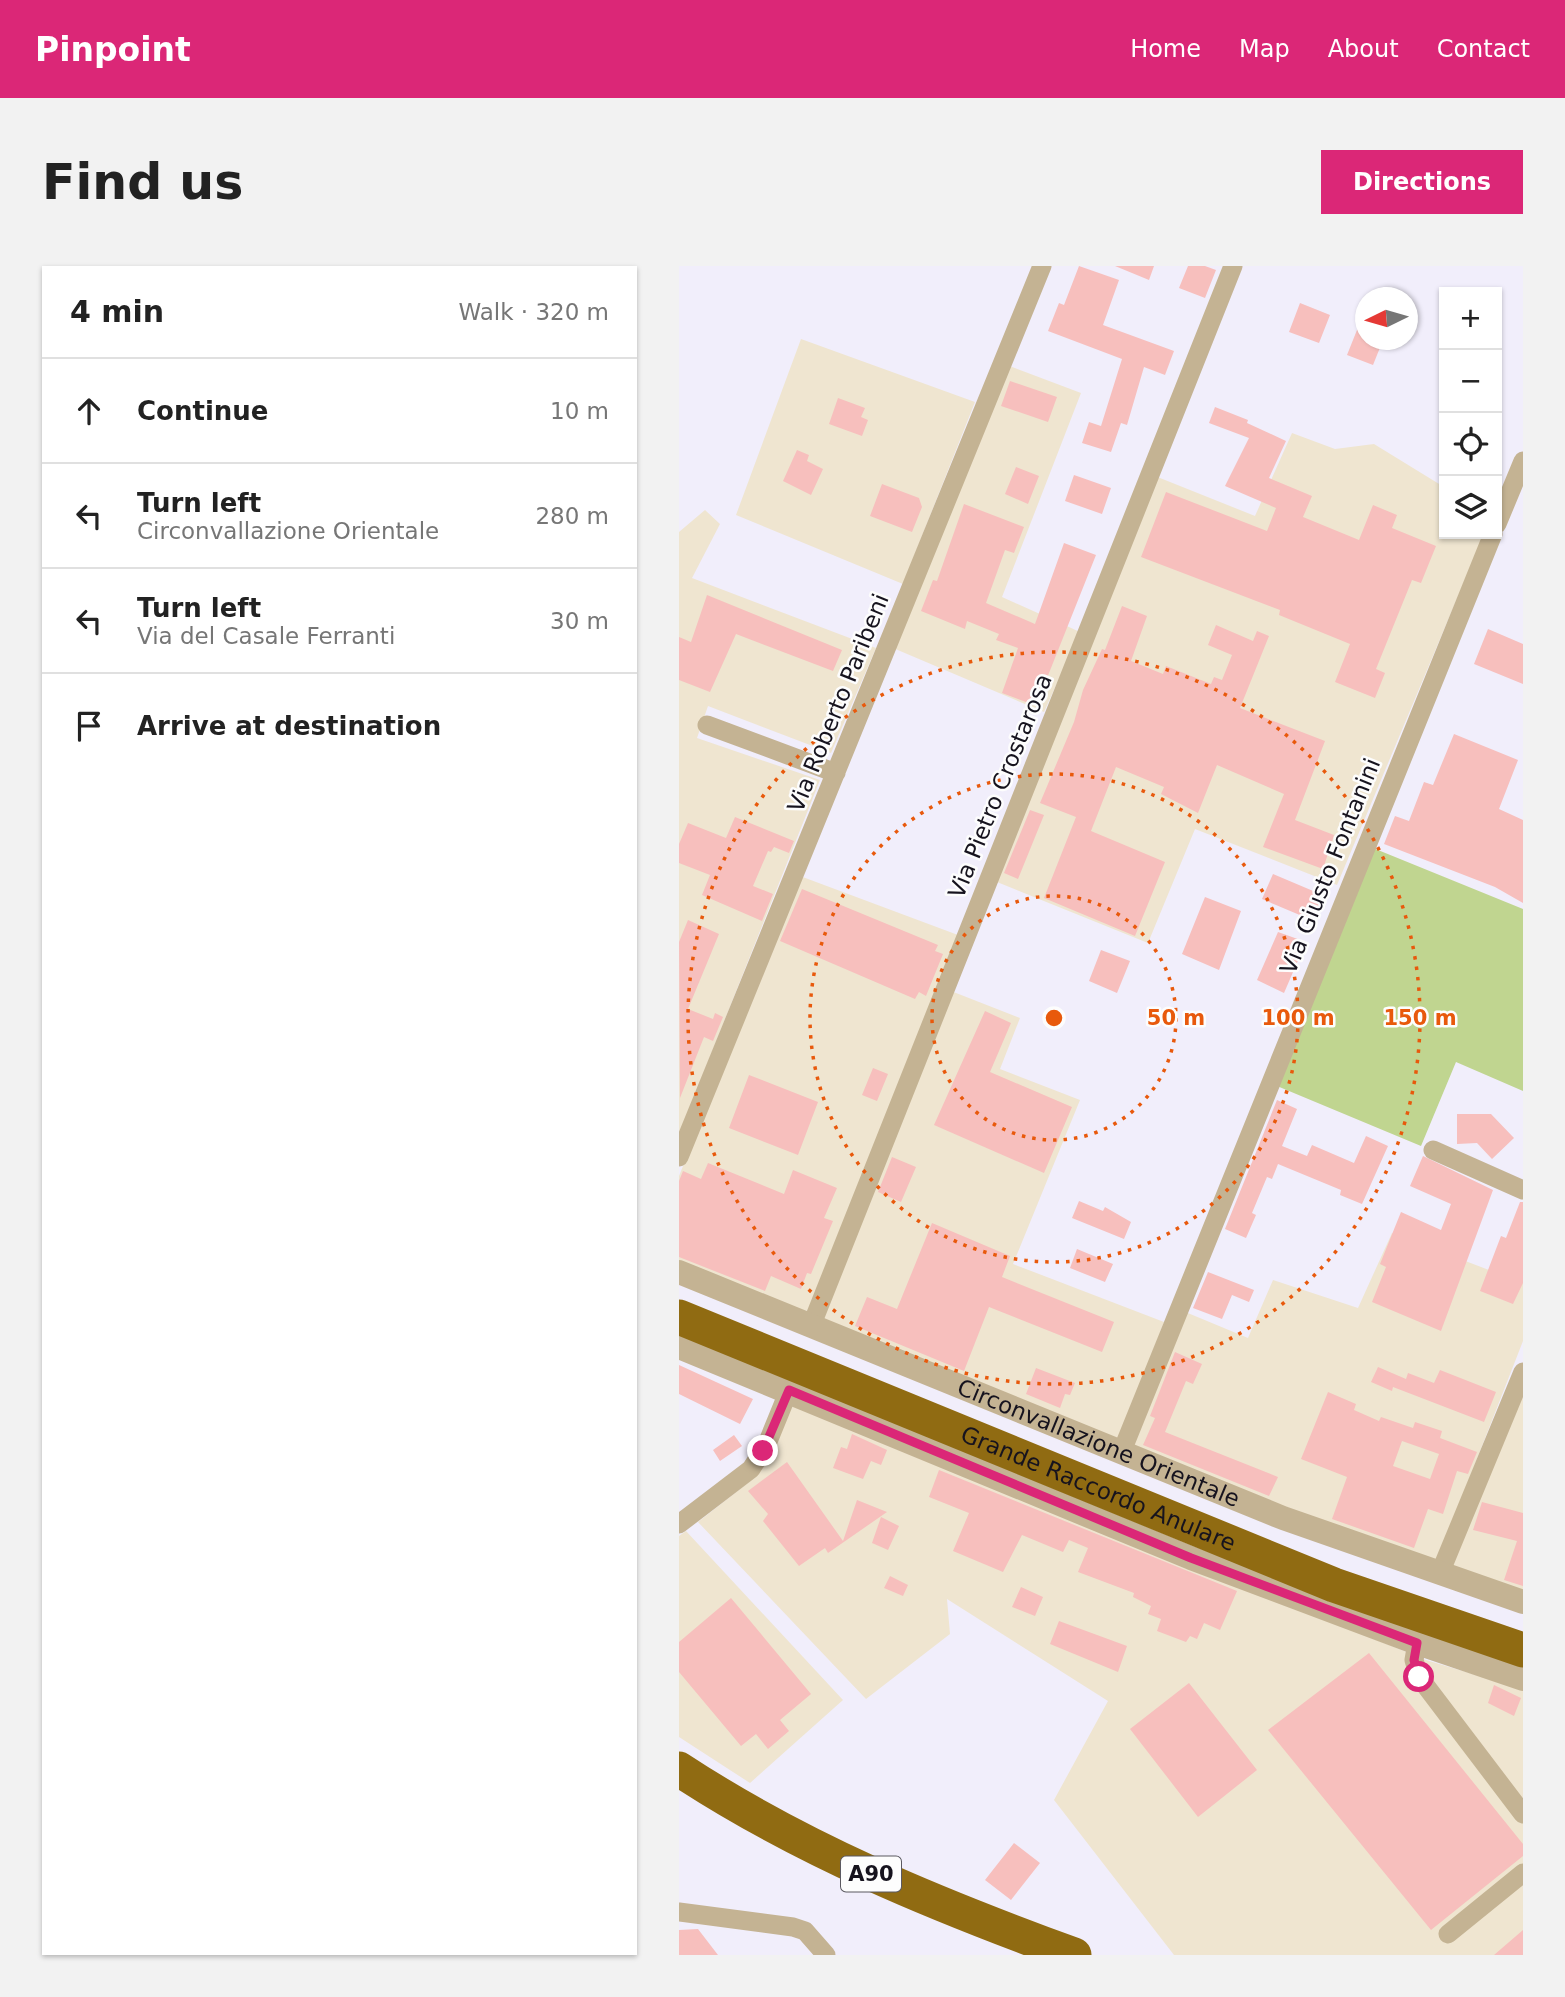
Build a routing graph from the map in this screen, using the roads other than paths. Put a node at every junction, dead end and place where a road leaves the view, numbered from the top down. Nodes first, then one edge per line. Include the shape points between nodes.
1 (1042, 266) edge
2 (1233, 266) edge
3 (1523, 461) edge
4 (1502, 512) edge
5 (1491, 539) edge
6 (707, 725) dead end
7 (836, 773) junction
8 (1433, 1150) dead end
9 (679, 1157) edge
10 (1523, 1189) edge
11 (679, 1272) edge
12 (679, 1296) edge
13 (679, 1317) edge
14 (812, 1324) junction
15 (679, 1347) edge
16 (1523, 1372) edge
17 (790, 1377) junction
18 (1122, 1451) junction
19 (679, 1524) edge
20 (1440, 1573) junction
21 (1523, 1602) edge
22 (1417, 1643) junction
23 (1523, 1650) edge
24 (1523, 1679) edge
25 (679, 1769) edge
26 (1523, 1814) edge
27 (1523, 1873) edge
28 (679, 1912) edge
29 (1448, 1934) dead end
30 (826, 1955) edge
31 (1075, 1955) edge

1 - 7 street, Via Roberto Paribeni
2 - 14 street, Via Pietro Crostarosa
3 - 4 street
5 - 18 street, Via Giusto Fontanini
6 - 7 street
7 - 9 street, Via Roberto Paribeni
8 - 10 street
11 - 14 street, Circonvallazione Orientale
12 - 17 highway
13 - 17 highway, Grande Raccordo Anulare
14 - 18 street, Circonvallazione Orientale
15 - 17 street
16 - 20 street
17 - 19 street via 767,1444 751,1469
17 - 22 street via 1191,1558
17 - 23 highway, Grande Raccordo Anulare via 1334,1585
18 - 20 street, Circonvallazione Orientale via 1283,1518
20 - 21 street, Circonvallazione Orientale
22 - 24 street
22 - 26 street via 1414,1660 1419,1677
25 - 31 highway, A90 via 864,1871 952,1910
27 - 29 street
28 - 30 street via 793,1927 804,1931

